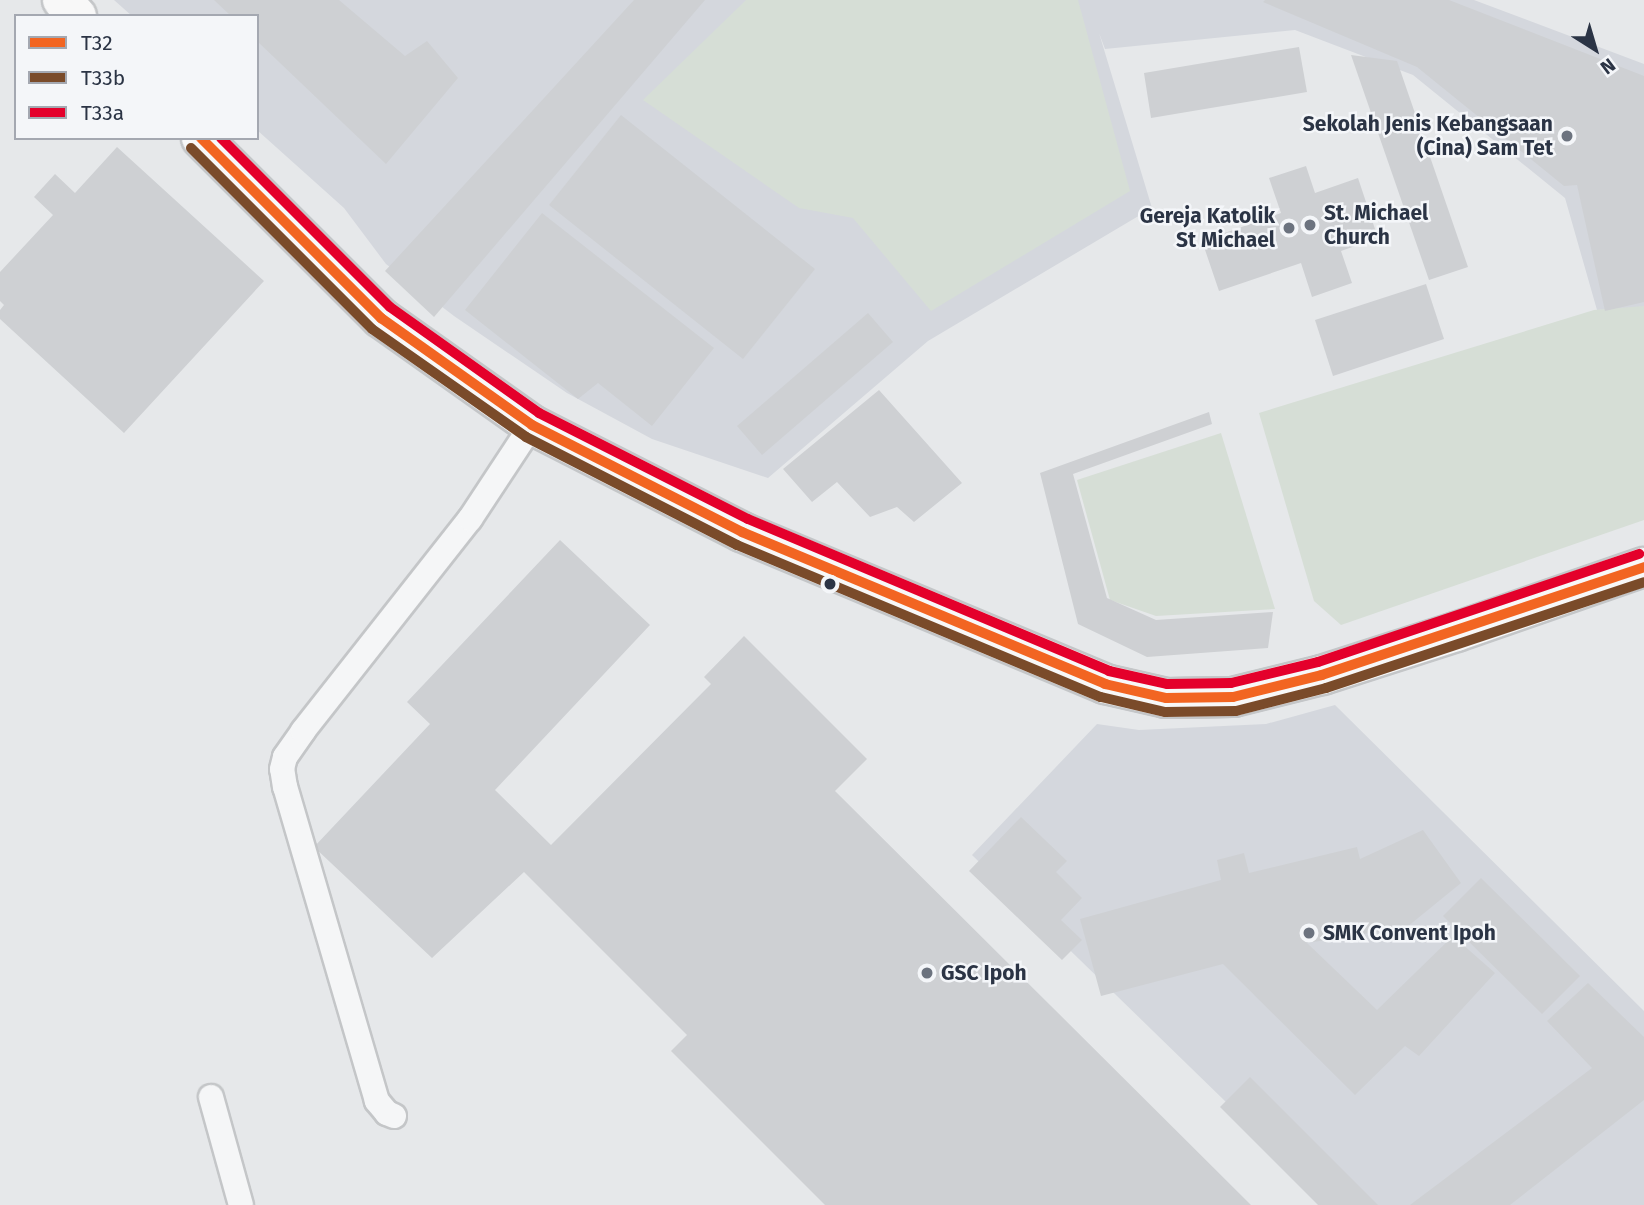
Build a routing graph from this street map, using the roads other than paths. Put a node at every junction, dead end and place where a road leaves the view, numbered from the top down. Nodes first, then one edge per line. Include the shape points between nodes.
1 (62, 0) edge
2 (75, 14) edge
3 (203, 140) edge
4 (406, 338) junction
5 (532, 425) junction
6 (798, 556) junction
7 (1644, 567) edge
8 (211, 1097) dead end
9 (394, 1116) dead end
10 (239, 1203) edge

1 - 2 highway
3 - 4 highway
4 - 5 highway
4 - 6 highway via 462,346 528,392 728,493
5 - 6 highway via 741,532
5 - 9 street via 470,519 303,731 282,769 377,1101
6 - 7 highway via 1083,676 1166,698 1233,696 1322,675
8 - 10 street

